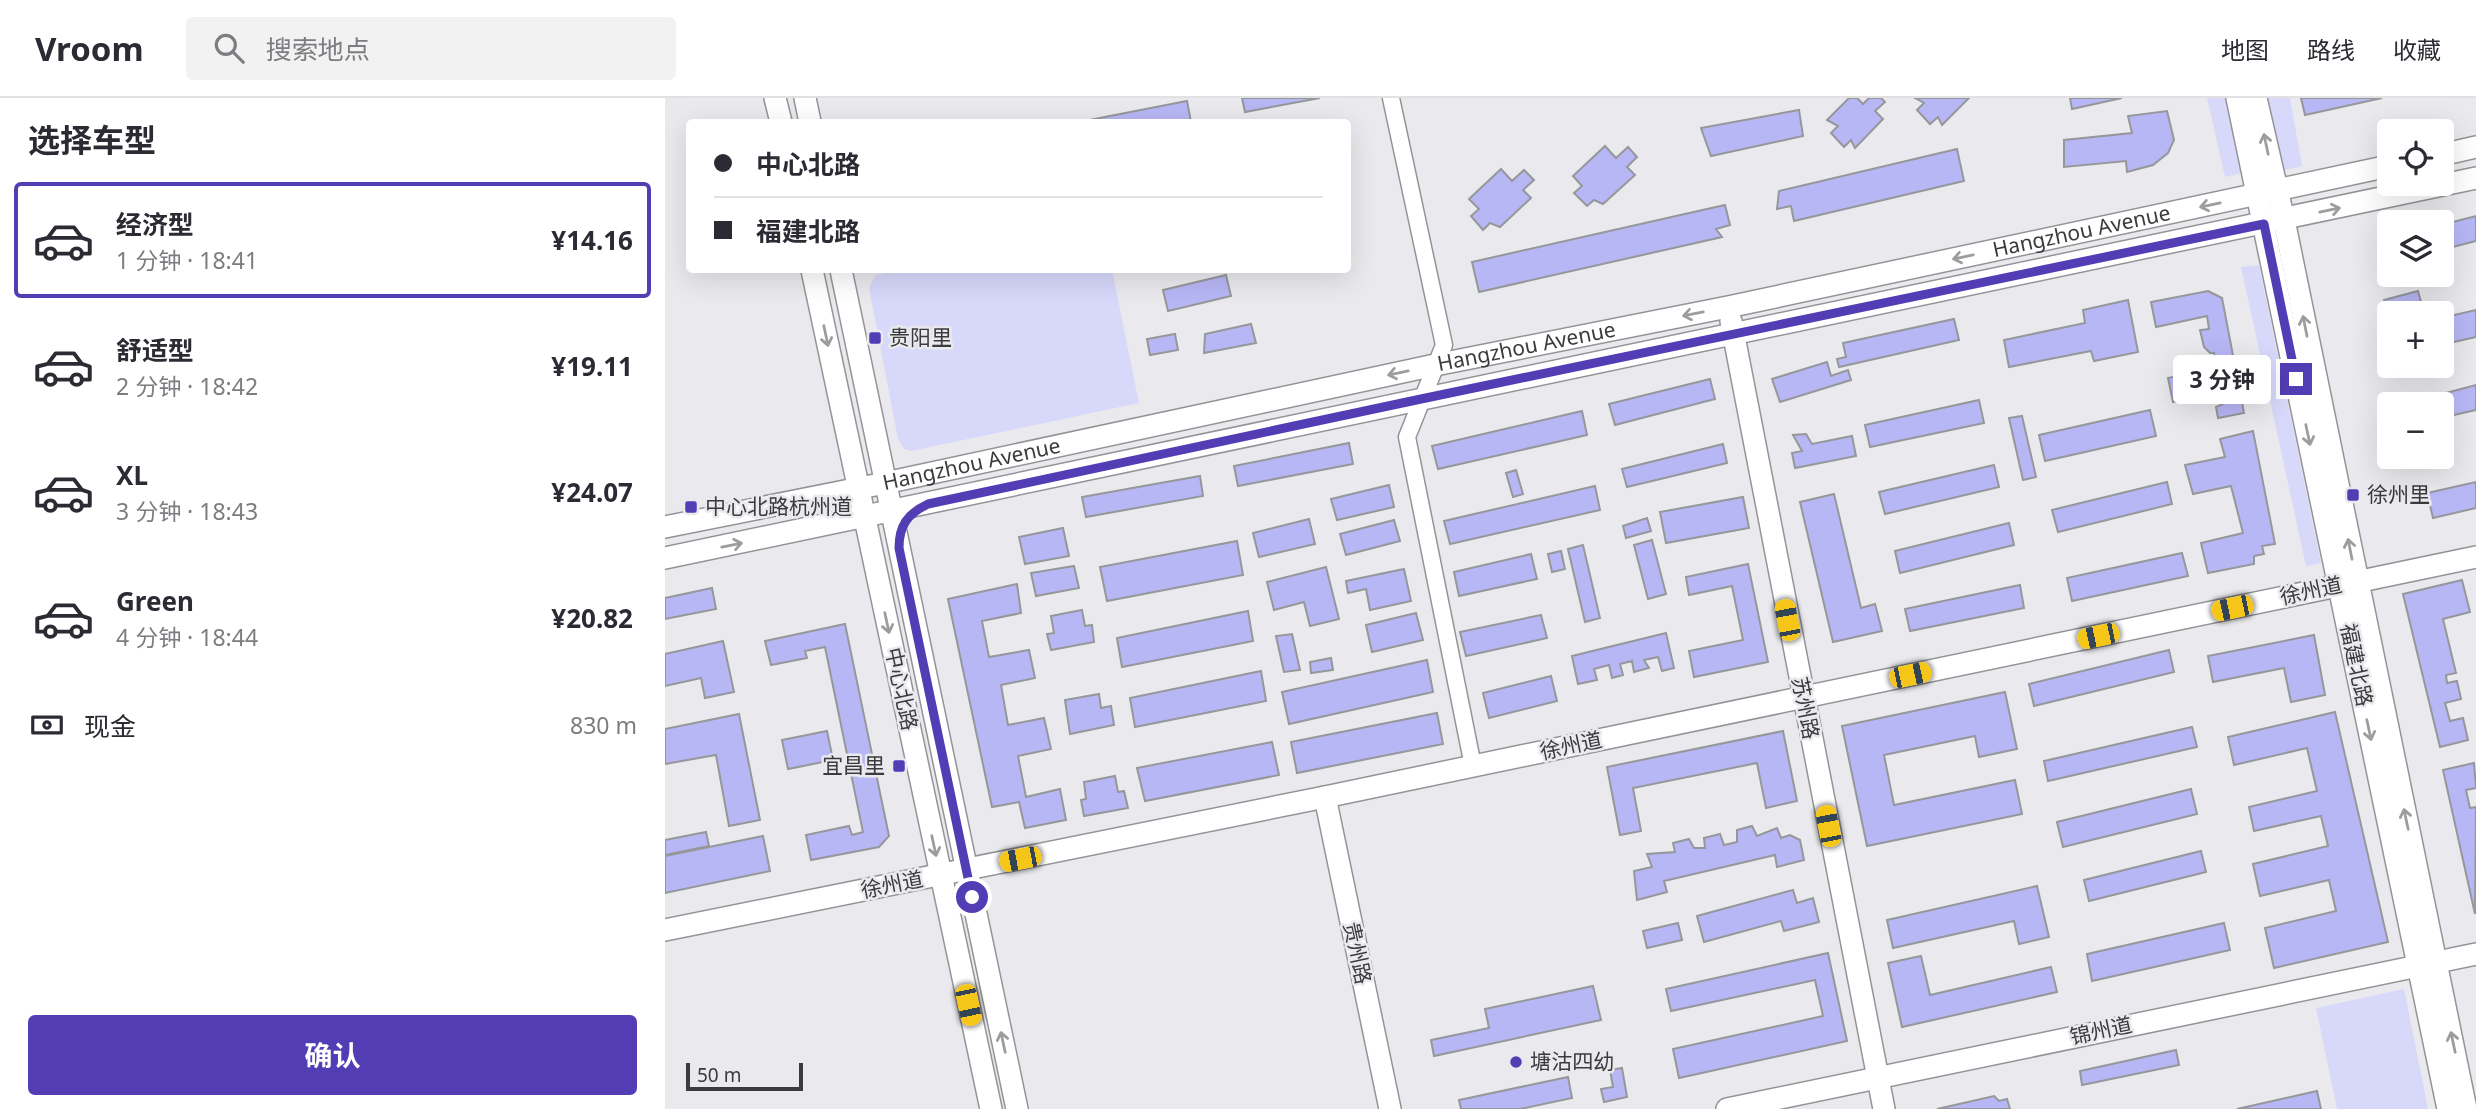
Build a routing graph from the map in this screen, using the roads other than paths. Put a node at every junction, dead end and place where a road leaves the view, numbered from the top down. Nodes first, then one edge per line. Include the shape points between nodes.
1 (775, 98) edge
2 (805, 98) edge
3 (1391, 98) edge
4 (2237, 98) edge
5 (2256, 98) edge
6 (780, 119) edge
7 (809, 119) edge
8 (2476, 147) edge
9 (2454, 152) edge
10 (2377, 169) edge
11 (2476, 178) edge
12 (2267, 192) junction
13 (2274, 222) junction
14 (813, 273) edge
15 (842, 273) edge
16 (1728, 307) junction
17 (1733, 334) junction
18 (1435, 365) junction
19 (1421, 399) junction
20 (873, 503) junction
21 (928, 504) junction
22 (823, 526) junction
23 (665, 527) edge
24 (899, 548) junction
25 (872, 556) junction
26 (2476, 557) edge
27 (665, 558) edge
28 (2348, 584) junction
29 (1802, 698) junction
30 (1473, 766) junction
31 (1325, 797) junction
32 (967, 870) junction
33 (940, 875) junction
34 (665, 930) edge
35 (2476, 954) edge
36 (2427, 964) junction
37 (1877, 1077) junction
38 (991, 1109) edge
39 (1017, 1109) edge
40 (1390, 1109) edge
41 (1727, 1109) edge
42 (1884, 1109) edge
43 (2448, 1109) edge
44 (2466, 1109) edge

1 - 6 main road
2 - 7 main road
3 - 18 street via 1444,345
4 - 12 main road, 福建北路
12 -> 5 main road, 福建北路
8 - 9 main road
10 - 12 main road, Hangzhou Avenue
13 -> 11 main road, Hangzhou Avenue
12 - 13 main road, 福建北路
12 -> 16 main road, Hangzhou Avenue
13 - 17 main road, Hangzhou Avenue
13 - 28 main road, 福建北路
14 -> 20 main road, 中心北路
15 - 20 main road, 中心北路 via 879,454
16 - 17 main road, 苏州路
16 -> 18 main road, Hangzhou Avenue
17 - 19 main road, Hangzhou Avenue
17 - 29 main road, 苏州路
18 - 19 street
18 -> 20 main road, Hangzhou Avenue via 923,474
19 - 21 main road, Hangzhou Avenue
19 - 30 street via 1406,437
20 - 21 main road, Hangzhou Avenue
20 - 22 main road, Hangzhou Avenue
20 - 23 main road via 814,497
20 - 24 main road
20 - 25 main road, 中心北路
21 - 24 main road via 913,512 900,529
22 - 25 main road via 852,529
27 -> 22 main road, Hangzhou Avenue
24 - 32 main road, 中心北路
25 -> 33 main road, 中心北路
26 - 28 main road, 徐州道
28 - 29 main road, 徐州道
28 - 36 main road, 福建北路
29 - 30 main road, 徐州道
29 - 37 main road, 苏州路
30 - 31 main road, 徐州道
31 - 32 main road, 徐州道
31 - 40 main road, 贵州路
32 - 33 main road, 徐州道
39 -> 32 main road, 中心北路
33 - 34 main road, 徐州道
33 - 38 main road, 中心北路
35 - 36 main road, 锦州道
36 - 37 main road, 锦州道
36 - 43 main road, 福建北路
44 -> 36 main road, 福建北路
37 - 41 main road, 锦州道
37 - 42 main road, 苏州路

